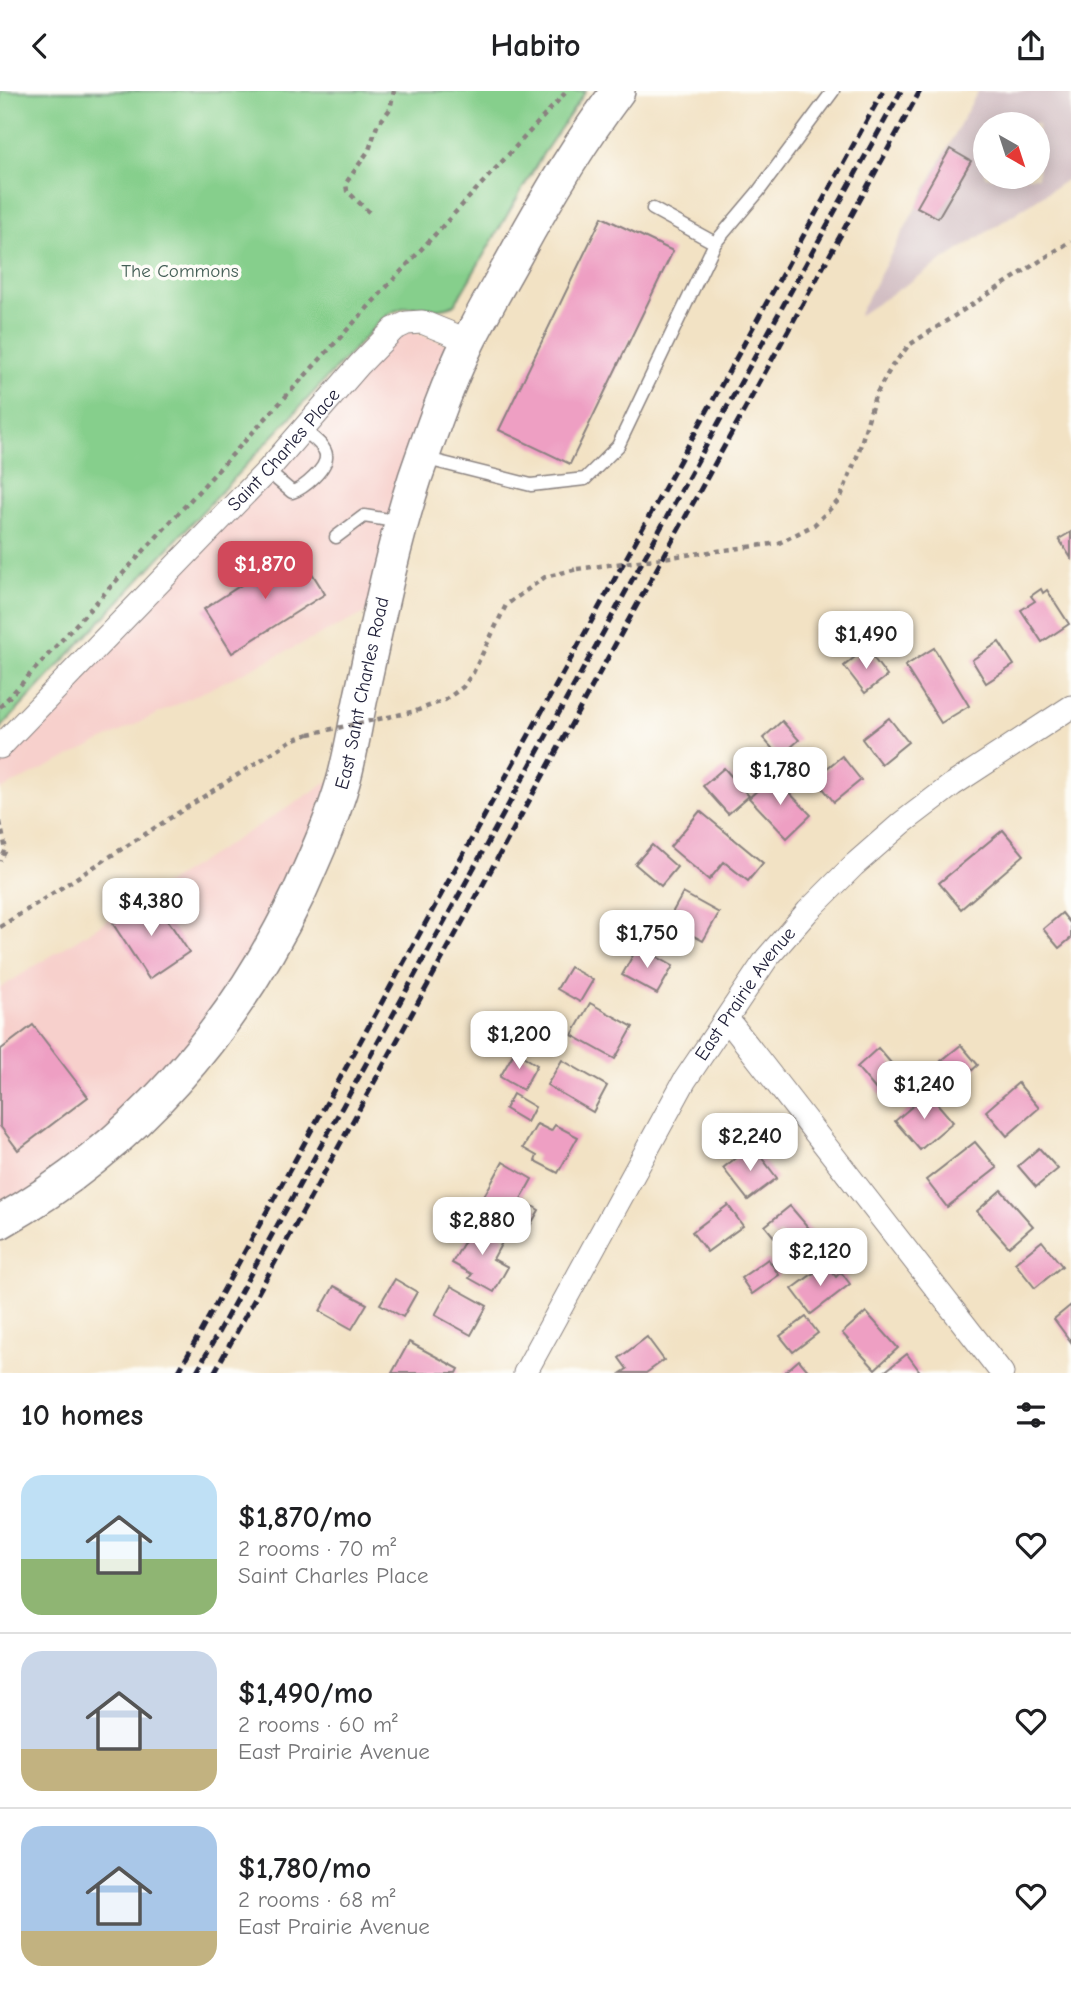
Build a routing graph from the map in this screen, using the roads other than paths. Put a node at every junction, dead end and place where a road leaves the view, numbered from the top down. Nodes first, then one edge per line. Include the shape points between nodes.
1 (618, 91) edge
2 (833, 91) edge
3 (653, 209) dead end
4 (715, 243) junction
5 (469, 341) junction
6 (303, 429) junction
7 (422, 458) junction
8 (267, 471) junction
9 (403, 522) junction
10 (336, 537) dead end
11 (1071, 707) edge
12 (0, 747) edge
13 (727, 1019) junction
14 (0, 1222) edge
15 (525, 1373) edge
16 (1002, 1373) edge

1 - 5 main road, East Saint Charles Road via 560,174
2 - 4 lane
3 - 4 lane
4 - 7 lane via 618,446 584,479 531,485
5 - 6 street, Saint Charles Place via 422,322 394,329
5 - 7 main road, East Saint Charles Road
6 - 8 street, Saint Charles Place
6 - 8 lane via 323,447 324,465 302,489 292,492
7 - 9 main road, East Saint Charles Road
8 - 12 street, Saint Charles Place
9 - 10 lane via 364,516
9 - 14 main road, East Saint Charles Road via 343,782 316,856 255,975 191,1064 150,1109 63,1182
11 - 13 street, East Prairie Avenue via 952,785 854,865 767,958
13 - 15 street, East Prairie Avenue via 685,1080
13 - 16 street

